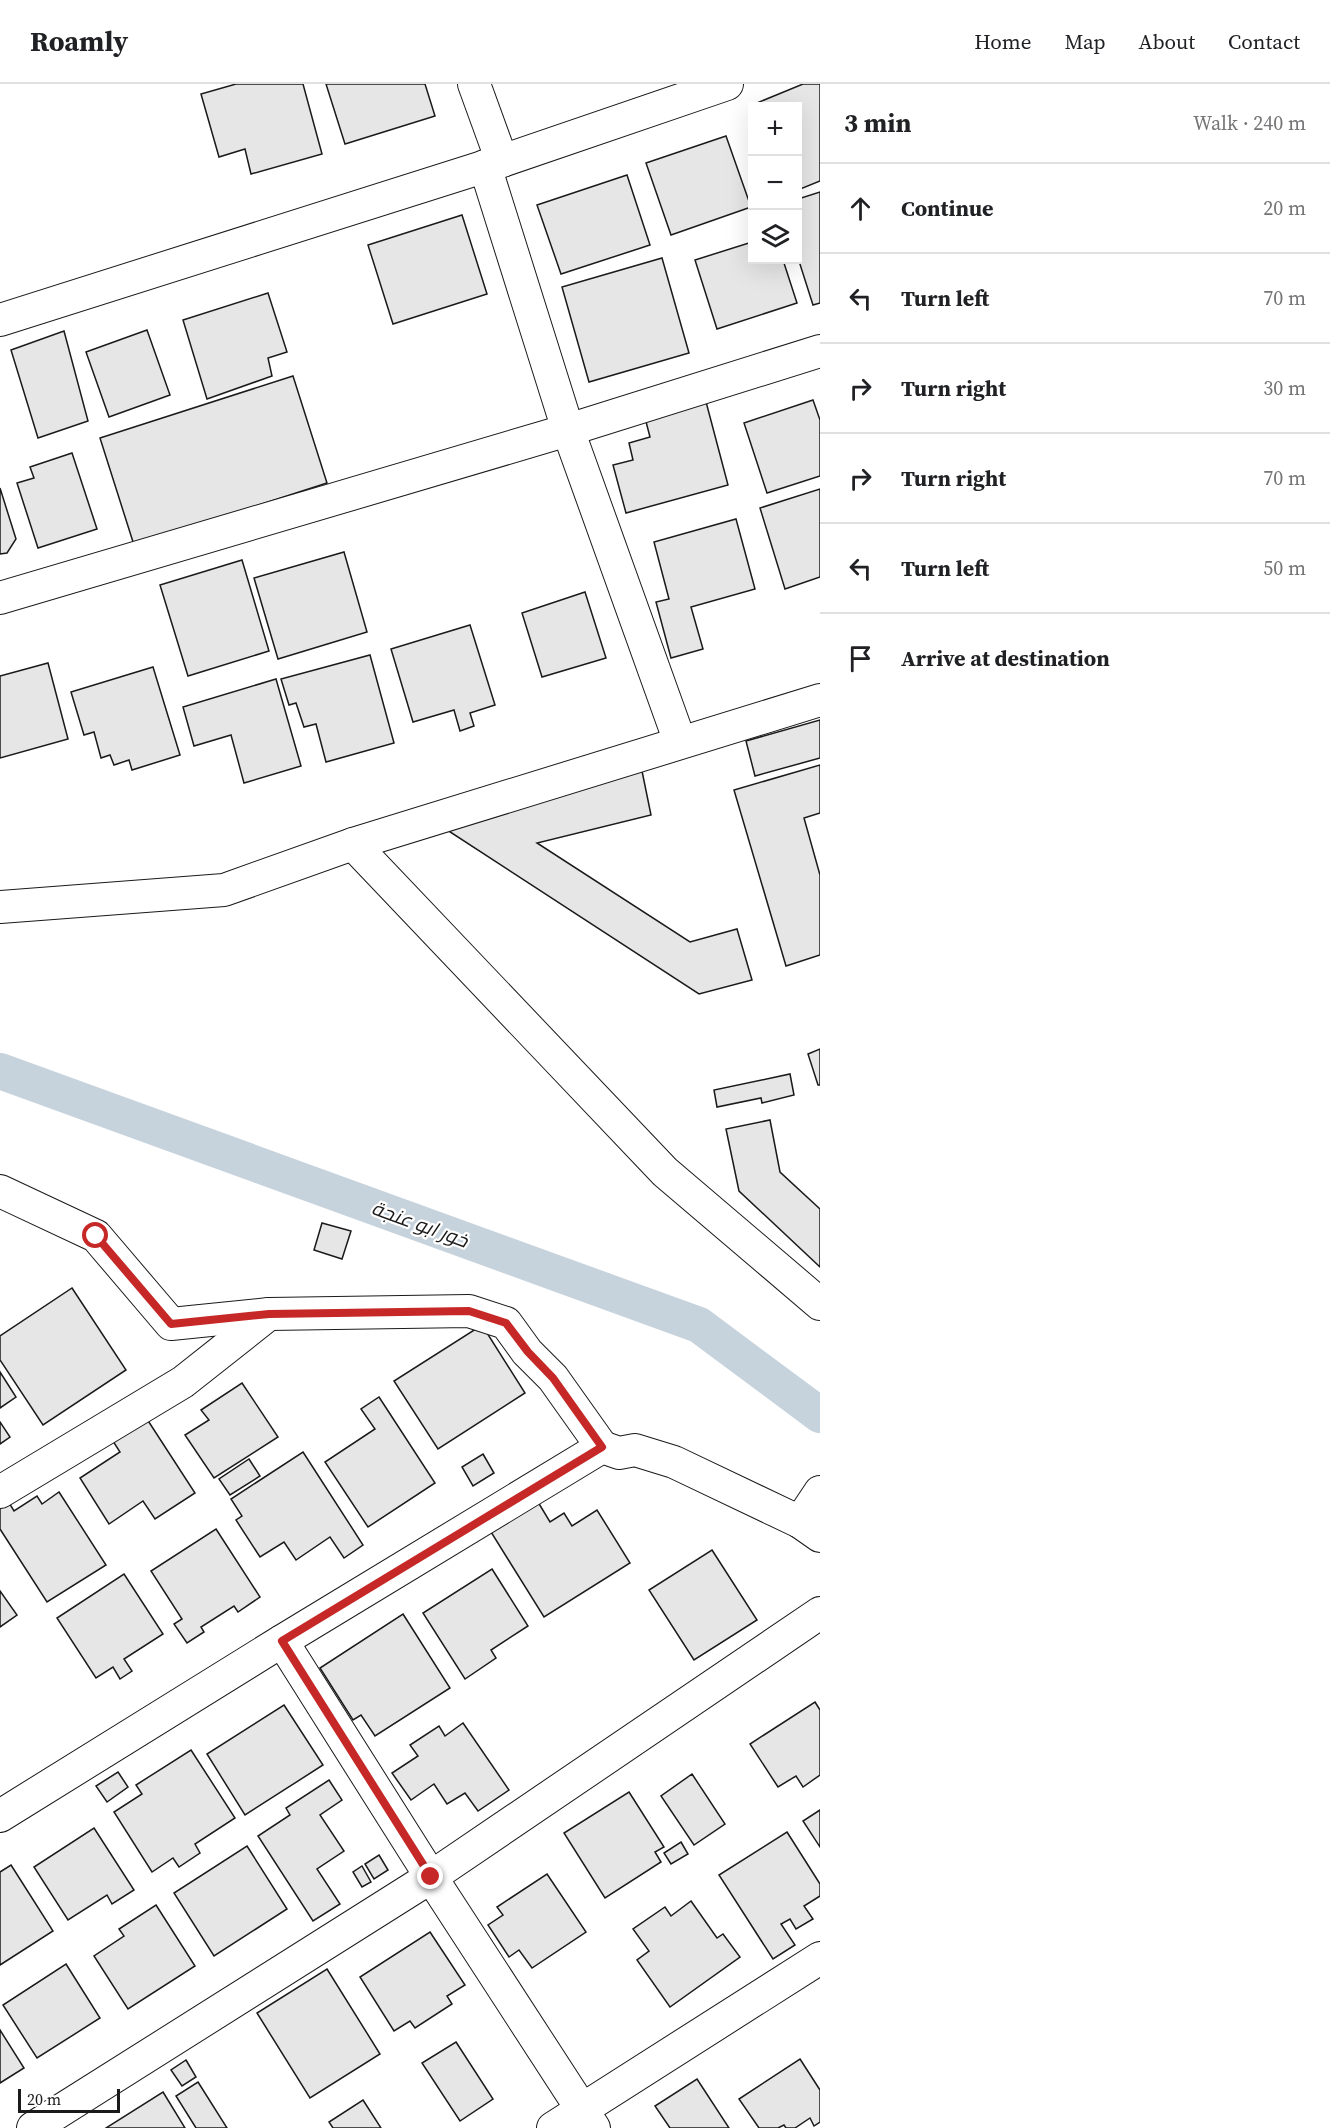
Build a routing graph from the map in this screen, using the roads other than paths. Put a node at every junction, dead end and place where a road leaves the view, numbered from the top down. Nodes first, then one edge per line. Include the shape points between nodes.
1 (474, 84) edge
2 (727, 84) edge
3 (493, 163) junction
4 (0, 320) edge
5 (820, 351) edge
6 (568, 430) junction
7 (0, 598) edge
8 (820, 700) edge
9 (680, 742) junction
10 (352, 844) junction
11 (0, 907) edge
12 (0, 1191) edge
13 (820, 1304) edge
14 (269, 1314) junction
15 (602, 1447) junction
16 (0, 1491) edge
17 (820, 1492) edge
18 (810, 1529) edge
19 (820, 1613) edge
20 (282, 1641) junction
21 (0, 1816) edge
22 (431, 1877) junction
23 (820, 1958) edge
24 (588, 2119) edge
25 (33, 2128) edge
26 (553, 2128) edge

1 - 3 street
2 - 3 street
3 - 4 street
3 - 6 street
5 - 6 street
6 - 7 street
6 - 9 street
8 - 9 street
9 - 10 street
10 - 11 street via 224,890
10 - 13 street via 665,1172
12 - 14 street via 96,1236 171,1324
14 - 15 street via 469,1311 506,1323 553,1378
14 - 16 street via 183,1382
15 - 18 street via 618,1454 635,1450 674,1462
15 - 20 street
17 - 18 street
19 - 22 street
20 - 21 street
20 - 22 street
22 - 24 street
22 - 25 street
23 - 24 street
24 - 26 street

